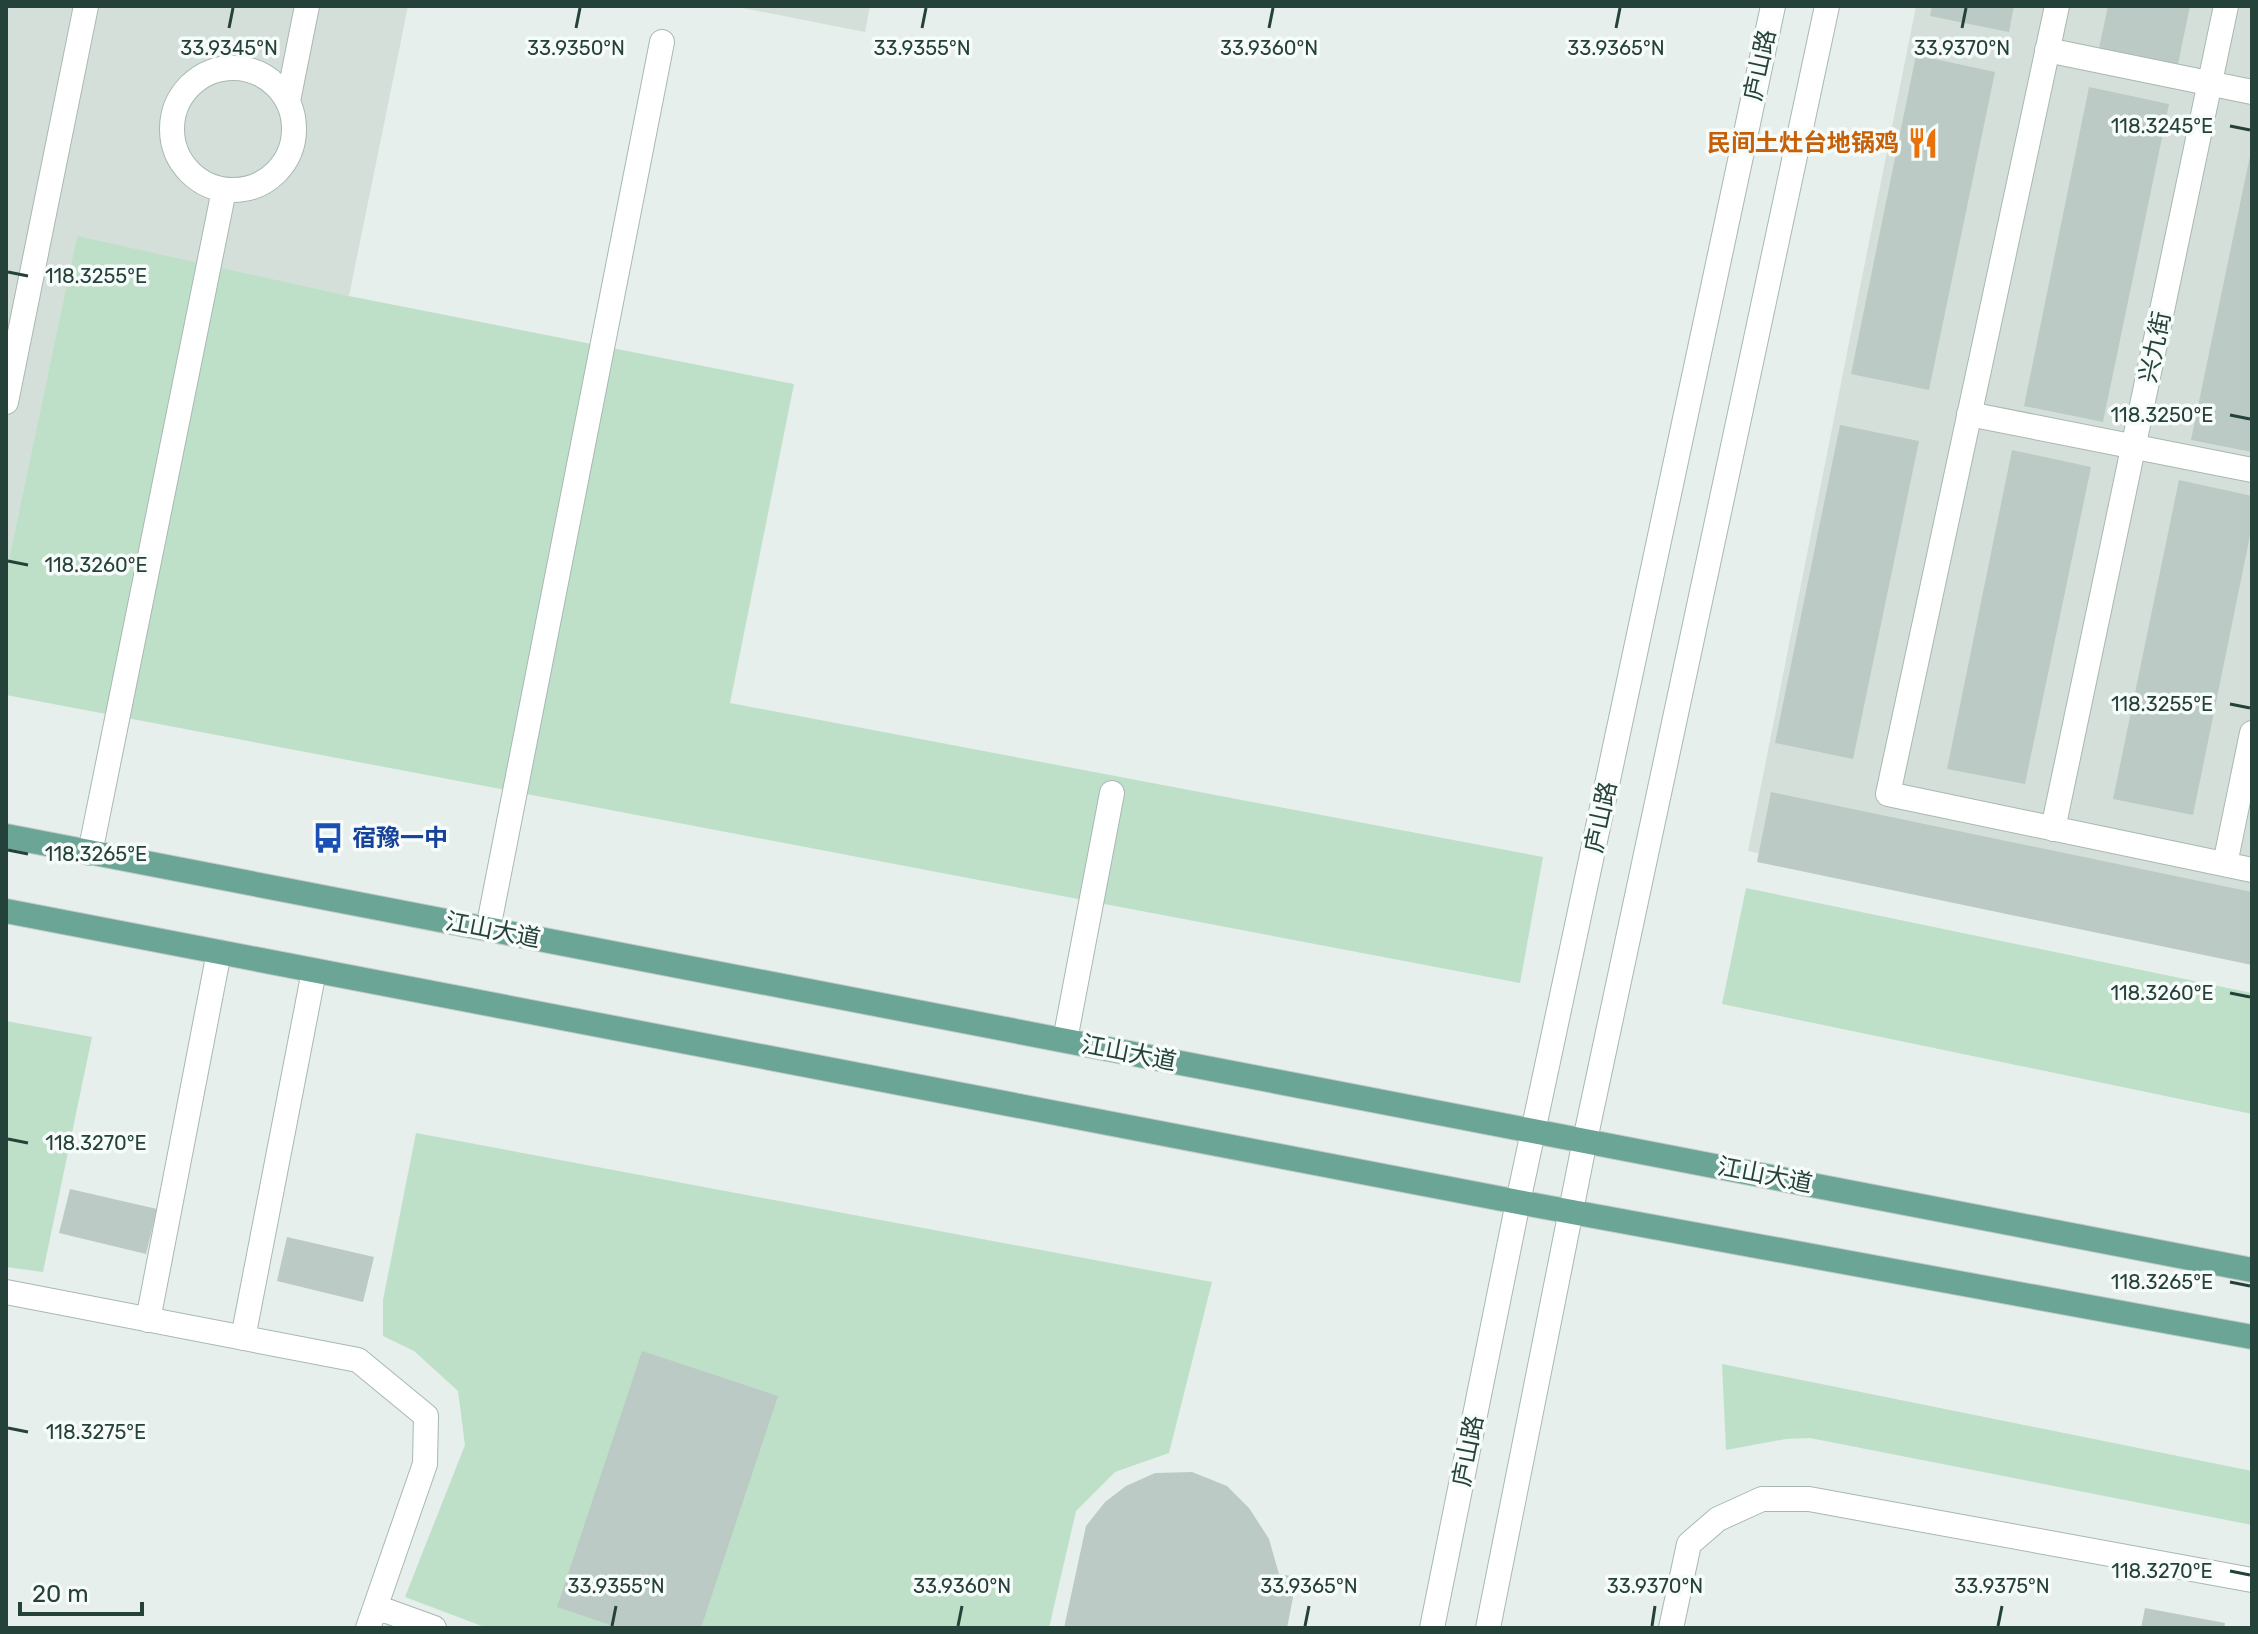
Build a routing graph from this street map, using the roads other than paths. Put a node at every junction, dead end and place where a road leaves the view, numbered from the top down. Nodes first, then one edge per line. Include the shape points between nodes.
1 (86, 6) edge
2 (307, 6) edge
3 (1773, 6) edge
4 (1827, 6) edge
5 (2057, 6) edge
6 (2226, 6) edge
7 (662, 42) dead end
8 (2047, 50) junction
9 (2210, 84) junction
10 (2252, 92) edge
11 (288, 101) junction
12 (224, 190) junction
13 (6, 402) edge
14 (1969, 414) junction
15 (2134, 447) junction
16 (2252, 470) edge
17 (2252, 733) edge
18 (1112, 793) dead end
19 (2053, 829) junction
20 (6, 836) edge
21 (90, 853) junction
22 (2225, 864) junction
23 (2252, 870) edge
24 (6, 911) edge
25 (488, 929) junction
26 (219, 952) junction
27 (314, 971) junction
28 (1065, 1040) junction
29 (1534, 1130) junction
30 (1585, 1140) junction
31 (1518, 1202) junction
32 (1570, 1212) junction
33 (2252, 1270) edge
34 (6, 1292) edge
35 (148, 1320) junction
36 (2252, 1337) edge
37 (243, 1338) junction
38 (2252, 1580) edge
39 (372, 1617) edge
40 (434, 1628) edge
41 (1432, 1628) edge
42 (1488, 1628) edge
43 (1671, 1628) edge

1 - 13 street
2 - 11 street
3 - 29 street, 庐山路
4 - 30 street
5 - 8 street
6 - 9 street, 兴九街
7 - 25 street
8 - 9 street
8 - 14 street
9 - 10 street
9 - 15 street, 兴九街
11 - 12 street via 294,139 282,165 261,184
11 - 12 street via 277,85 239,67 218,68 183,92 173,111 176,153 187,171
12 - 21 street
14 - 15 street
14 - 19 street via 1888,794
15 - 16 street
15 - 19 street, 兴九街
17 - 22 street
18 - 28 street
19 - 22 street
20 - 21 main road, 江山大道
21 - 25 main road, 江山大道
22 - 23 street
24 - 26 main road
25 - 28 main road, 江山大道
26 - 27 main road
26 - 35 street
27 - 31 main road
27 - 37 street
28 - 29 main road, 江山大道
29 - 30 main road, 江山大道
29 - 31 street, 庐山路
30 - 32 street
30 - 33 main road, 江山大道
31 - 32 main road
31 - 41 street, 庐山路
32 - 36 main road
32 - 42 street
34 - 35 street
35 - 37 street
37 - 39 street via 358,1360 426,1416 425,1464
38 - 43 street via 1809,1499 1762,1499 1718,1519 1689,1544
39 - 40 street

